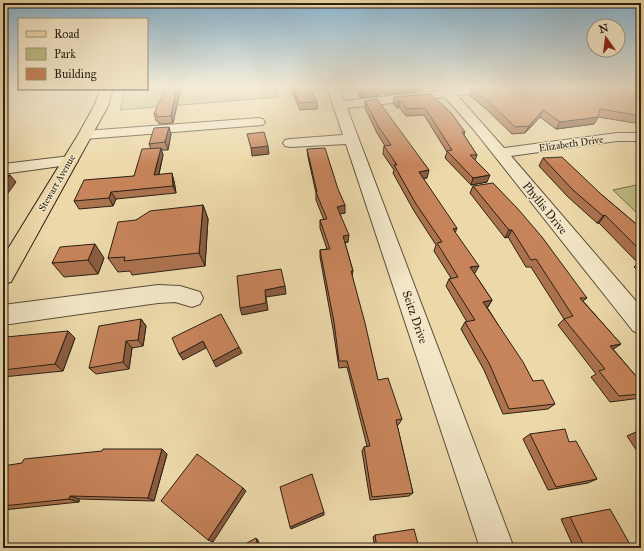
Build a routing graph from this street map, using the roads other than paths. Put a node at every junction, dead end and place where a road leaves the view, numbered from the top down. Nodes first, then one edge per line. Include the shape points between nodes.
1 (97, 113) edge
2 (342, 113) edge
3 (466, 113) edge
4 (258, 122) dead end
5 (85, 135) junction
6 (641, 137) edge
7 (352, 139) junction
8 (290, 143) dead end
9 (500, 153) junction
10 (70, 161) junction
11 (3, 169) edge
12 (3, 276) edge
13 (192, 298) dead end
14 (3, 315) edge
15 (641, 324) edge
16 (497, 548) edge

1 - 5 main road, Stewart Avenue
2 - 7 street, Seitz Drive
3 - 9 street, Phyllis Drive
4 - 5 street
5 - 10 main road, Stewart Avenue
6 - 9 street, Elizabeth Drive via 617,137
7 - 8 street
7 - 16 street, Seitz Drive
9 - 15 street, Phyllis Drive
10 - 11 street
10 - 12 main road, Stewart Avenue
13 - 14 street via 174,293 158,294

